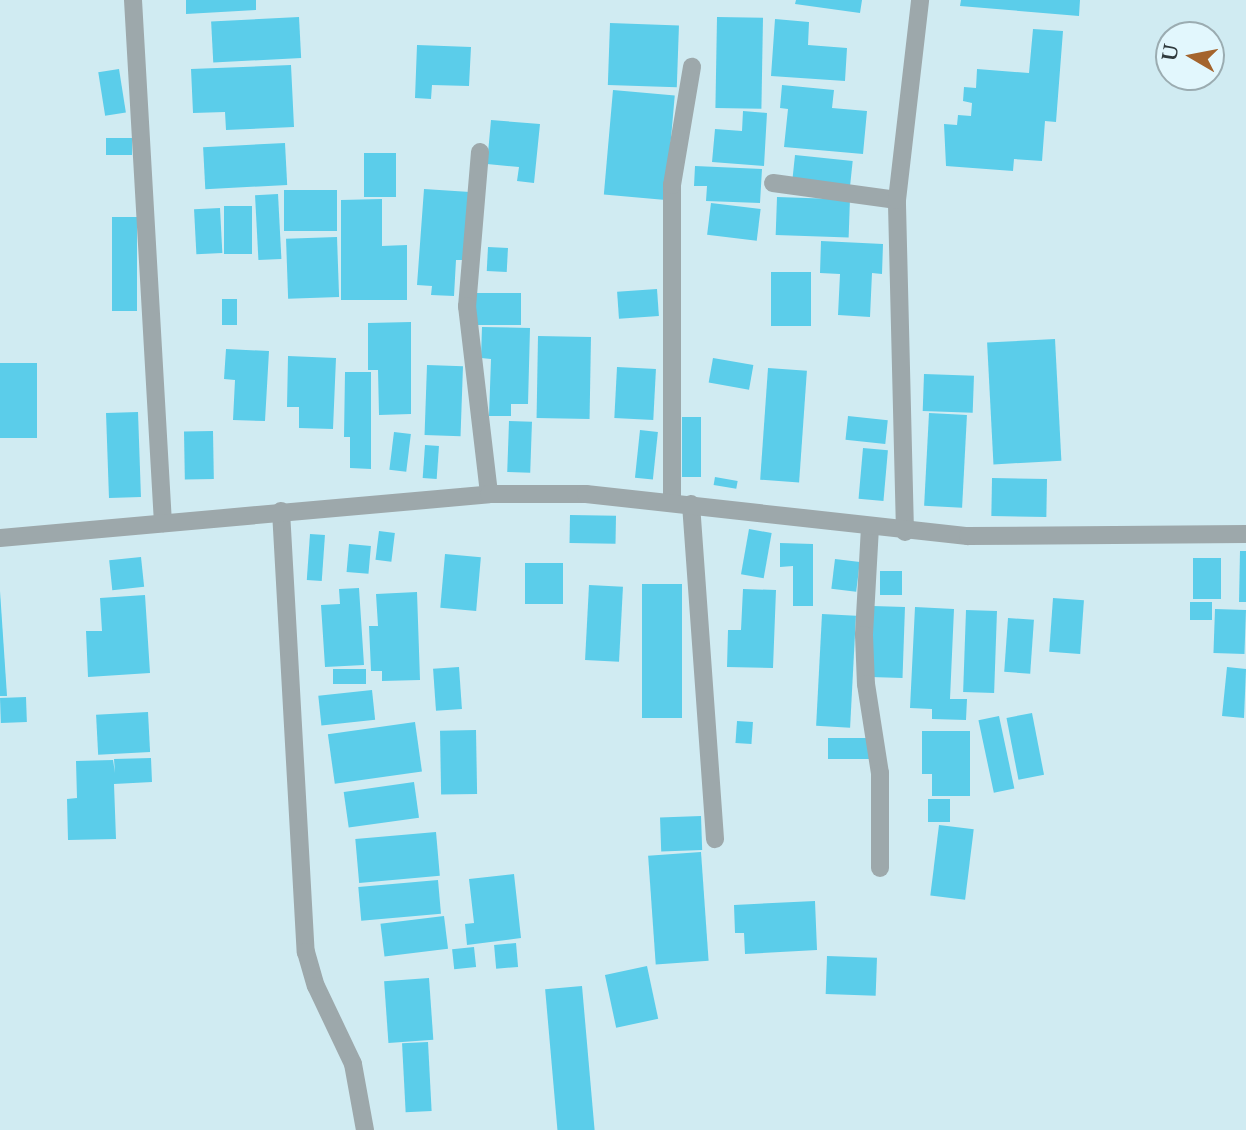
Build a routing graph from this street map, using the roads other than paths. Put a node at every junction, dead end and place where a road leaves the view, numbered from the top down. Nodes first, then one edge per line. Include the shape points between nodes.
1 (133, 0) edge
2 (920, 0) edge
3 (692, 67) dead end
4 (480, 152) dead end
5 (773, 183) dead end
6 (897, 200) junction
7 (489, 494) junction
8 (672, 503) junction
9 (691, 504) junction
10 (281, 511) junction
11 (163, 523) junction
12 (870, 527) junction
13 (905, 532) junction
14 (1246, 534) edge
15 (0, 538) edge
16 (715, 838) dead end
17 (880, 867) dead end
18 (365, 1130) edge

1 - 11 street
2 - 6 street
3 - 8 street via 672,185
4 - 7 street via 467,306
5 - 6 street
6 - 13 street
7 - 8 street via 586,494
7 - 10 street
8 - 9 street
9 - 12 street
9 - 16 street
10 - 11 street
10 - 18 street via 306,952 316,986 353,1064
11 - 15 street
12 - 13 street
12 - 17 street via 864,647 880,773
13 - 14 street

